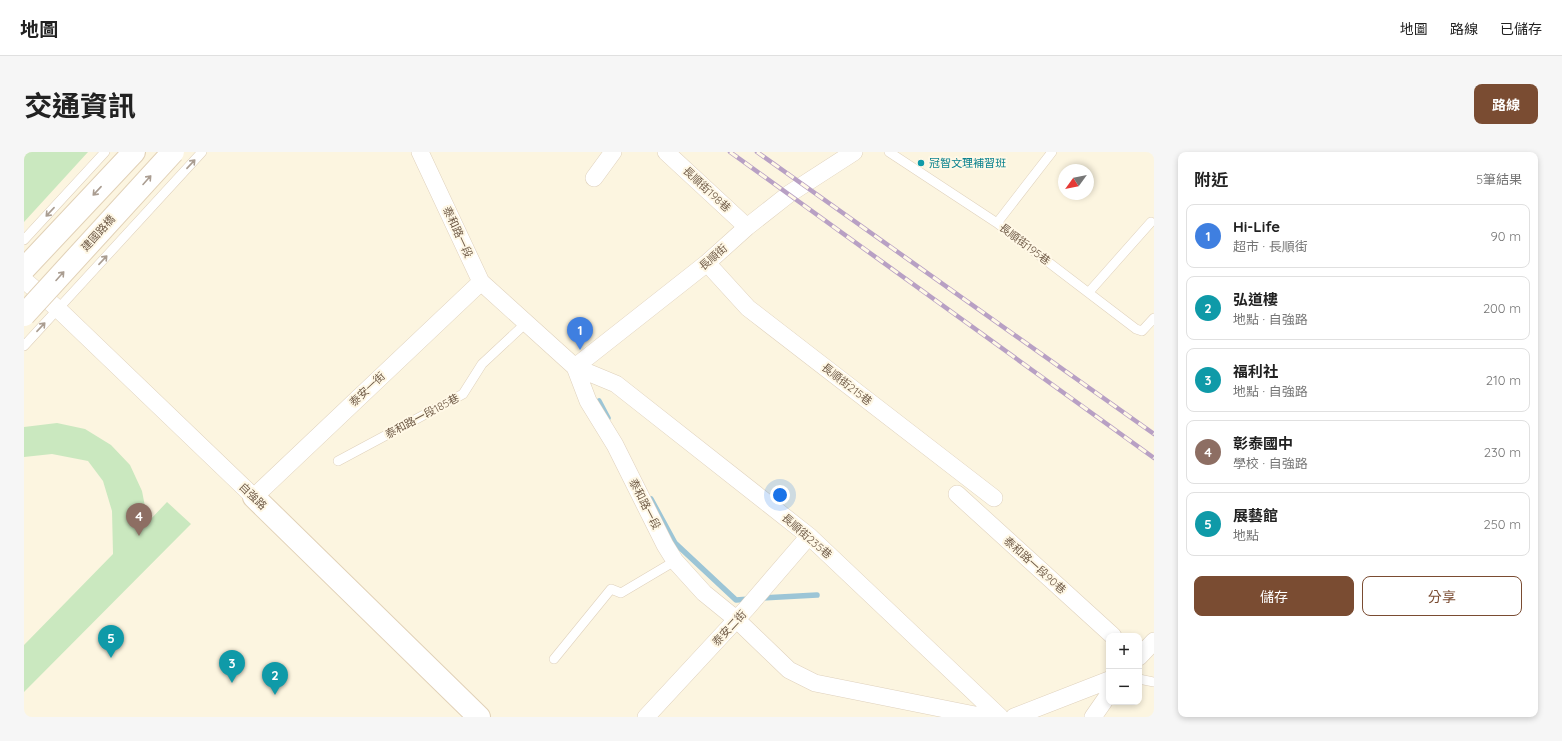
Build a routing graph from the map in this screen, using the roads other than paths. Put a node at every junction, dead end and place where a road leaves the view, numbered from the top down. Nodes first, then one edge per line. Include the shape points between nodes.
1 (105, 152) edge
2 (134, 152) edge
3 (173, 152) edge
4 (202, 152) edge
5 (420, 152) edge
6 (613, 152) edge
7 (666, 152) edge
8 (854, 152) edge
9 (889, 152) edge
10 (1052, 152) edge
11 (594, 178) dead end
12 (1151, 222) dead end
13 (997, 223) junction
14 (747, 227) junction
15 (24, 240) edge
16 (707, 263) junction
17 (24, 269) edge
18 (24, 280) edge
19 (481, 282) junction
20 (1090, 292) junction
21 (58, 309) junction
22 (24, 315) edge
23 (1154, 318) edge
24 (526, 323) junction
25 (24, 346) edge
26 (575, 366) junction
27 (338, 461) dead end
28 (957, 494) dead end
29 (254, 497) junction
30 (994, 498) dead end
31 (809, 536) junction
32 (675, 561) junction
33 (742, 614) junction
34 (1111, 633) edge
35 (1154, 641) edge
36 (1142, 654) edge
37 (554, 659) dead end
38 (1142, 679) edge
39 (1106, 681) edge
40 (1154, 682) edge
41 (1106, 698) edge
42 (478, 717) edge
43 (646, 717) edge
44 (985, 717) edge
45 (1000, 717) edge
46 (1014, 717) edge
47 (1093, 717) edge

1 -> 15 lane
2 -> 17 street
22 -> 3 street, 建國路橋, bridge
21 -> 4 lane
5 - 19 street, 泰和路一段
6 - 11 street
7 - 14 street, 長順街198巷
8 - 14 street, 長順街 via 789,194
9 - 13 lane, 長順街195巷
10 - 13 lane
12 - 20 lane
13 - 20 lane, 長順街195巷
14 - 16 street, 長順街
16 - 26 street, 長順街
16 - 30 street, 長順街215巷 via 748,308
18 - 21 street, 自強路
19 - 24 street, 泰和路一段
19 - 29 street, 泰安一街
20 - 23 lane, 長順街195巷 via 1142,332
25 -> 21 lane
21 - 29 street, 自強路
24 - 26 street, 泰和路一段
24 - 27 lane, 泰和路一段185巷 via 482,364 463,394
26 - 31 street, 長順街235巷 via 616,384
26 - 32 street, 泰和路一段 via 588,401 615,445
28 - 34 street, 泰和路一段90巷
29 - 42 street, 自強路
31 - 33 street, 泰安二街
31 - 45 street, 長順街235巷
32 - 33 street, 泰和路一段 via 704,593
32 - 37 lane via 621,593 612,589
33 - 43 street, 泰安二街
33 - 44 street, 泰和路一段 via 789,670 816,683
35 - 36 street
38 - 40 lane
39 - 46 street
41 - 47 street

